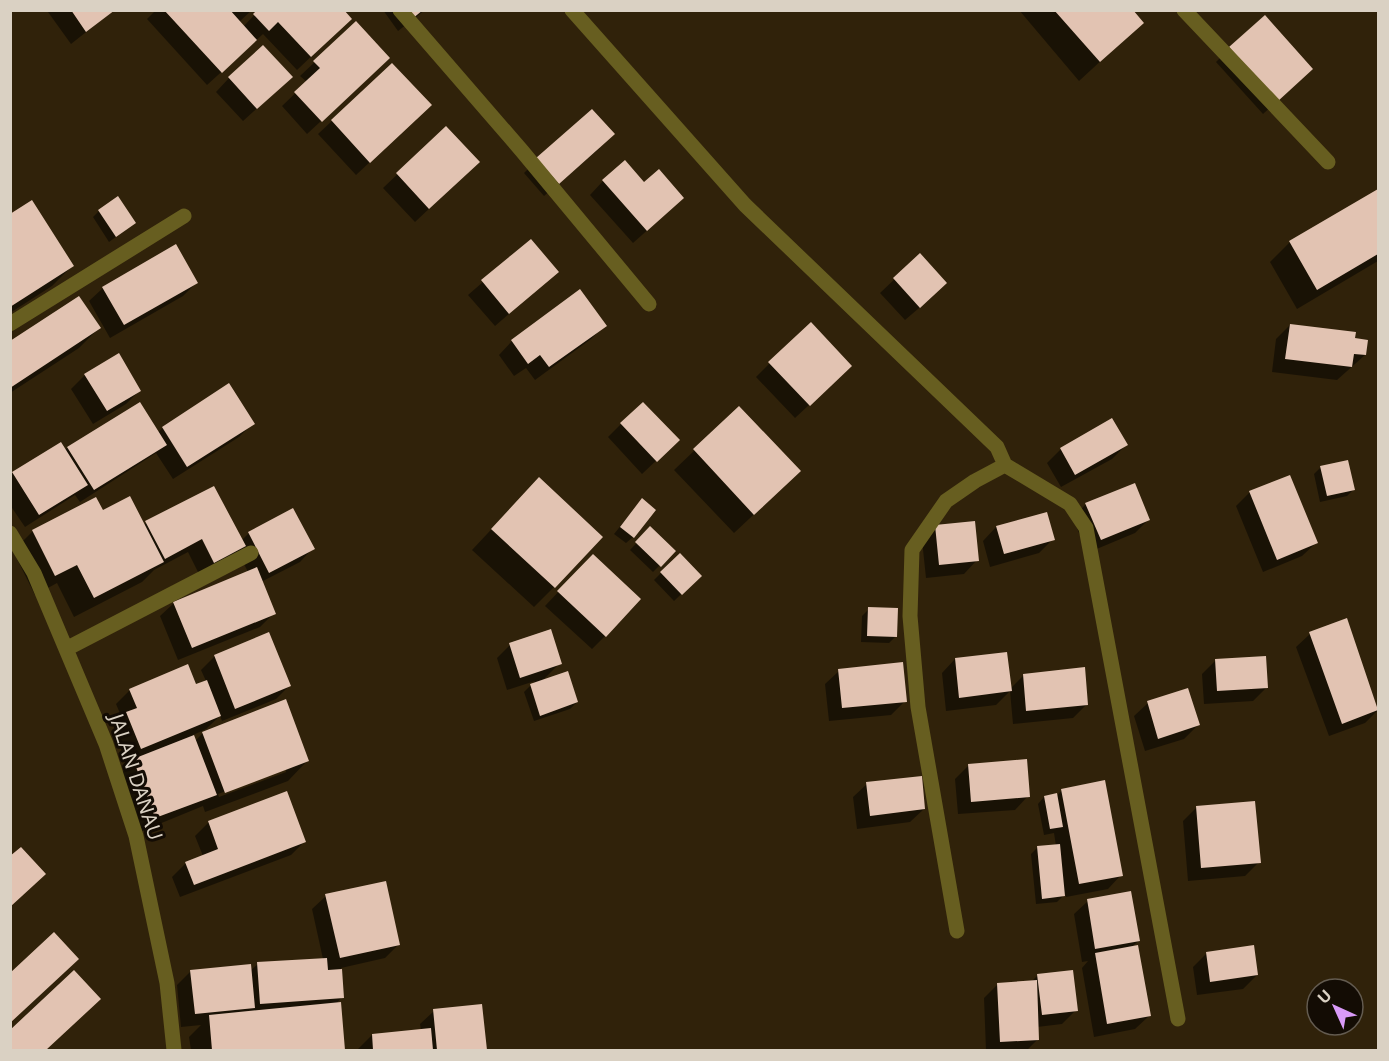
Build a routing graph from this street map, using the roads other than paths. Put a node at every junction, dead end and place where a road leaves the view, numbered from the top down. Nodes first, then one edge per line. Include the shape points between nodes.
1 (400, 10) edge
2 (572, 10) edge
3 (1184, 10) edge
4 (1328, 162) dead end
5 (184, 216) dead end
6 (649, 304) dead end
7 (10, 324) edge
8 (1005, 465) junction
9 (10, 532) edge
10 (251, 553) dead end
11 (66, 649) junction
12 (957, 932) dead end
13 (1178, 1019) dead end
14 (174, 1050) edge

1 - 6 street
2 - 8 street via 745,205 997,447
3 - 4 street
5 - 7 street
8 - 12 street via 946,501 912,550 910,616 918,707
8 - 13 street via 1070,504 1086,528
9 - 11 street, JALAN DANAU via 34,573
10 - 11 street
11 - 14 street, JALAN DANAU via 106,744 135,836 167,983

